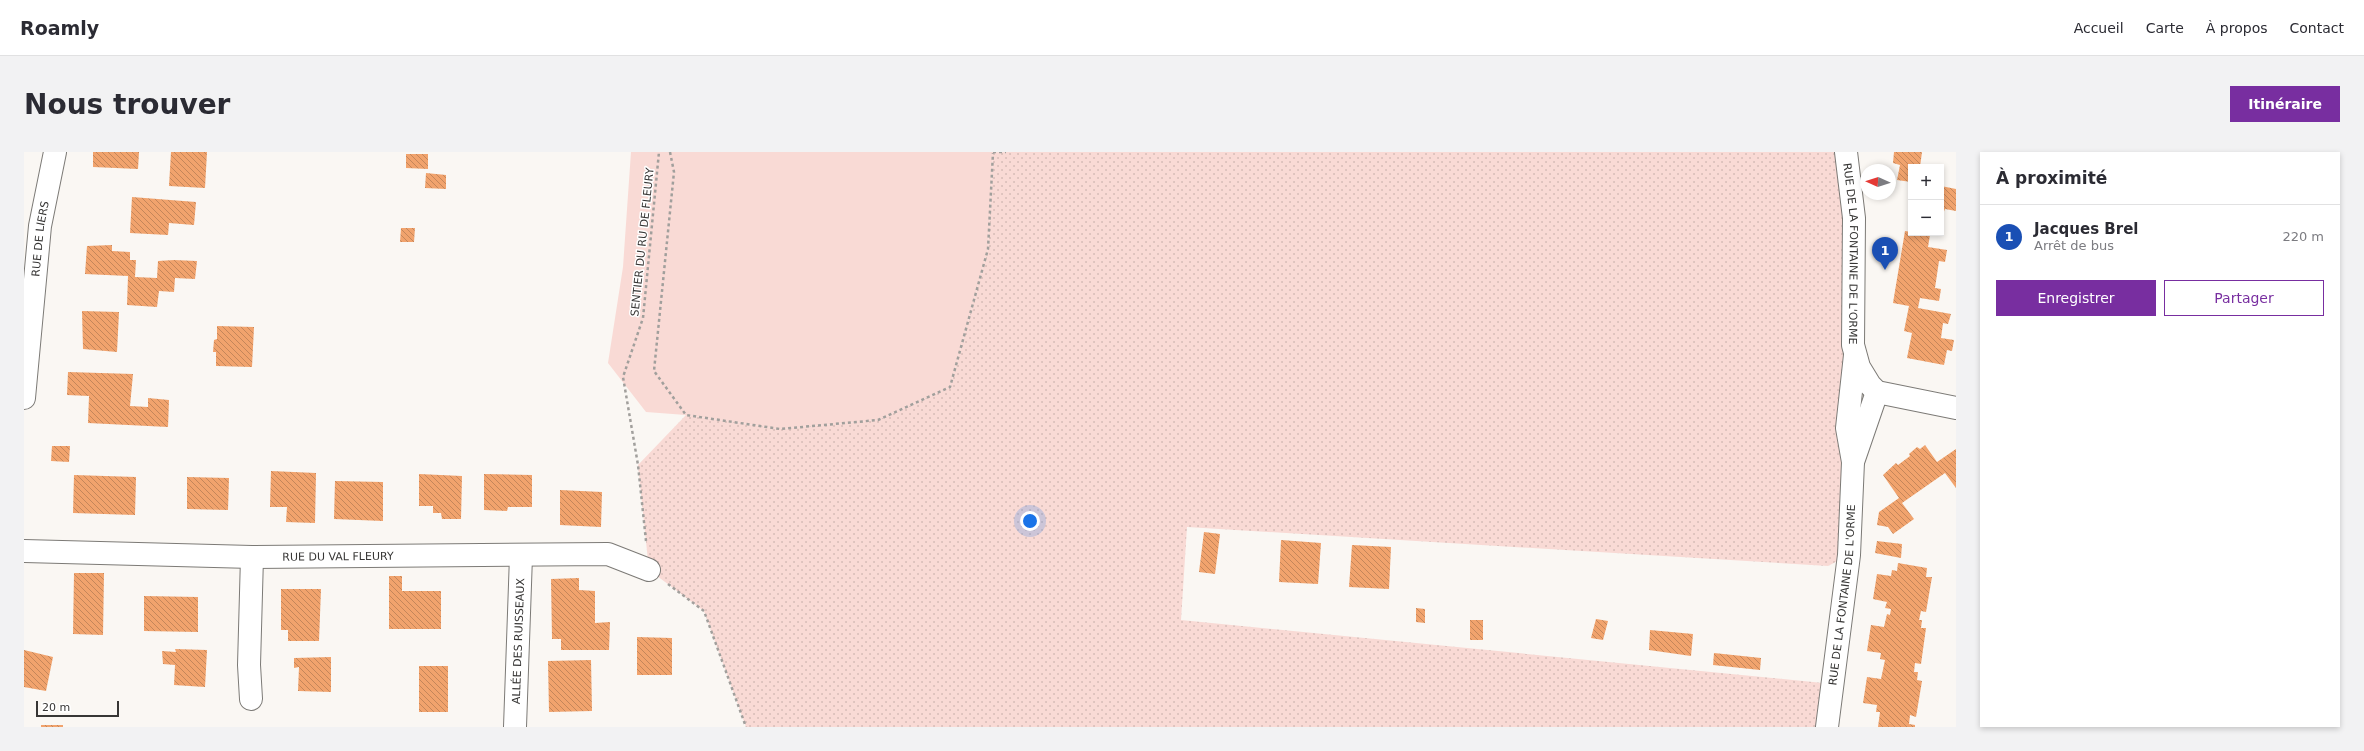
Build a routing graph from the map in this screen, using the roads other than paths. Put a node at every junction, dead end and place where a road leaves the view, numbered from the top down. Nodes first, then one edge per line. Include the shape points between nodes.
1 (55, 152) edge
2 (1846, 152) edge
3 (1855, 355) junction
4 (1877, 392) junction
5 (24, 398) edge
6 (1956, 408) edge
7 (1853, 462) junction
8 (24, 551) edge
9 (252, 556) junction
10 (521, 556) junction
11 (649, 570) road end
12 (251, 699) dead end
13 (515, 727) edge
14 (1827, 727) edge

1 - 5 street, RUE DE LIERS via 40,226
2 - 3 street, RUE DE LA FONTAINE DE L'ORME via 1854,218
3 - 4 street, RUE DE LA FONTAINE DE L'ORME via 1864,378
3 - 7 street, RUE DE LA FONTAINE DE L'ORME via 1847,428
4 - 6 street
4 - 7 street, RUE DE LA FONTAINE DE L'ORME
7 - 14 street, RUE DE LA FONTAINE DE L'ORME via 1849,555
8 - 9 street, RUE DU VAL FLEURY
9 - 10 street, RUE DU VAL FLEURY
9 - 12 street via 249,665
10 - 11 street, RUE DU VAL FLEURY via 608,554
10 - 13 street, ALLÉE DES RUISSEAUX

